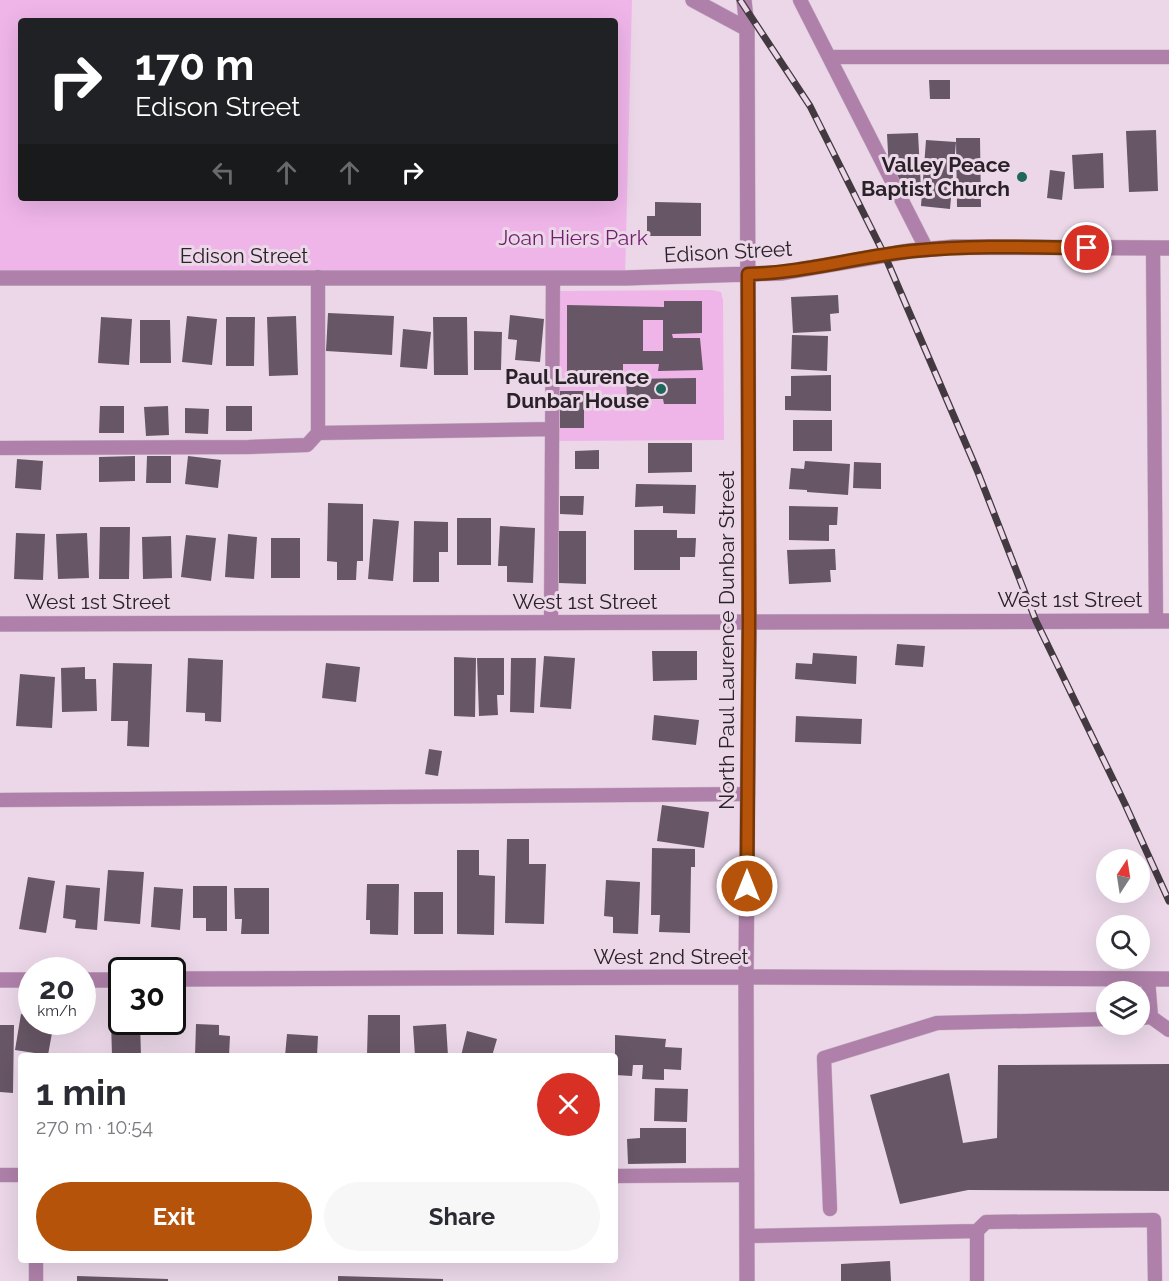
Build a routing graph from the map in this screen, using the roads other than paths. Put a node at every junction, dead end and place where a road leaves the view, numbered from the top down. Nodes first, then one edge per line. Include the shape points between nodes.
1 (693, 0) edge
2 (744, 0) edge
3 (800, 0) edge
4 (747, 29) junction
5 (831, 57) junction
6 (1169, 57) edge
7 (1161, 248) edge
8 (927, 250) junction
9 (748, 274) junction
10 (318, 277) junction
11 (0, 278) edge
12 (553, 278) junction
13 (552, 429) junction
14 (318, 433) junction
15 (0, 448) edge
16 (1163, 621) edge
17 (551, 623) junction
18 (749, 623) junction
19 (0, 624) edge
20 (747, 794) junction
21 (0, 800) edge
22 (746, 977) junction
23 (0, 980) edge
24 (18, 980) edge
25 (186, 980) edge
26 (1148, 980) joint
27 (1169, 980) edge
28 (1096, 1019) edge
29 (1150, 1020) edge
30 (1169, 1030) edge
31 (0, 1175) edge
32 (18, 1175) edge
33 (747, 1175) junction
34 (618, 1176) edge
35 (830, 1209) dead end
36 (1154, 1220) junction
37 (1169, 1220) edge
38 (977, 1231) junction
39 (747, 1236) junction
40 (36, 1263) edge
41 (36, 1281) edge
42 (747, 1281) edge
43 (977, 1281) edge
44 (1155, 1281) edge

1 - 4 street
2 - 4 street, North Paul Laurence Dunbar Street
3 - 5 lane
4 - 9 street, North Paul Laurence Dunbar Street
5 - 6 lane
5 - 8 lane
7 - 8 street, Edison Street
7 - 16 lane
8 - 9 street, Edison Street via 781,273
9 - 12 street, Edison Street
9 - 18 street, North Paul Laurence Dunbar Street
10 - 11 street, Edison Street
10 - 12 street, Edison Street
10 - 14 lane
12 - 13 lane
13 - 14 lane
13 - 17 lane
14 - 15 lane via 307,445
16 - 18 street, West 1st Street
17 - 18 street, West 1st Street
17 - 19 street, West 1st Street
18 - 20 street, North Paul Laurence Dunbar Street
20 - 21 lane
20 - 22 street, North Paul Laurence Dunbar Street
22 - 25 street, West 2nd Street
22 - 26 street, West 2nd Street
22 - 33 street, North Paul Laurence Dunbar Street
23 - 24 street
26 - 27 street, West 2nd Street
28 - 35 lane via 937,1023 824,1058
29 - 30 lane
31 - 32 lane
33 - 34 lane
33 - 39 street, North Paul Laurence Dunbar Street
36 - 37 lane
36 - 38 lane via 986,1222
36 - 44 lane
38 - 39 lane
38 - 43 lane
39 - 42 street, North Paul Laurence Dunbar Street
40 - 41 lane

